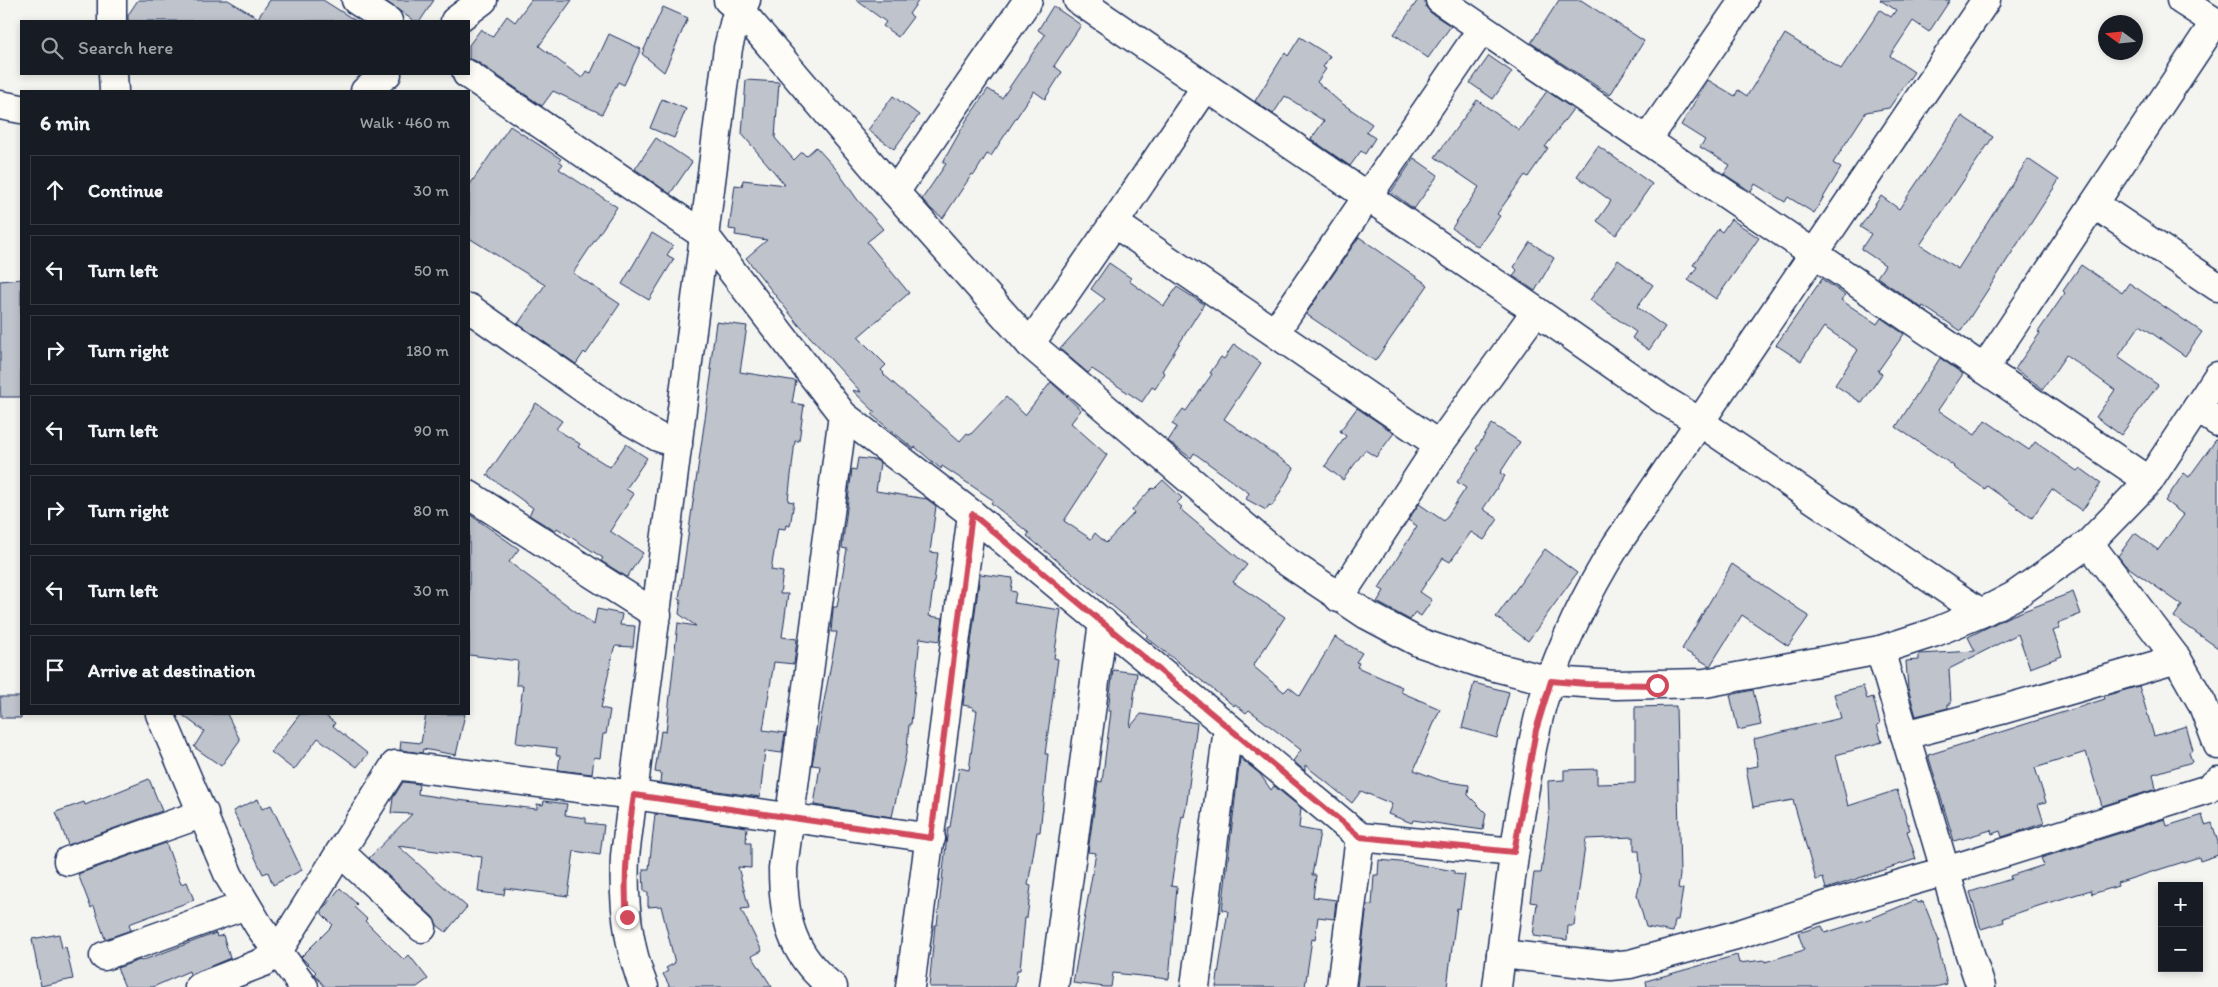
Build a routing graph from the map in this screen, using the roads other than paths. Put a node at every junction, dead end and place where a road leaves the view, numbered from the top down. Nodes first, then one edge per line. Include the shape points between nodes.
1 (112, 0) edge
2 (356, 0) edge
3 (482, 0) edge
4 (1028, 0) edge
5 (1078, 0) edge
6 (1440, 0) edge
7 (1744, 0) edge
8 (1986, 0) edge
9 (2181, 0) edge
10 (738, 4) edge
11 (112, 20) edge
12 (386, 20) edge
13 (456, 20) edge
14 (2216, 23) edge
15 (1482, 29) junction
16 (114, 75) edge
17 (387, 75) edge
18 (468, 75) edge
19 (1205, 88) junction
20 (114, 90) edge
21 (366, 90) edge
22 (0, 105) edge
23 (20, 109) edge
24 (1647, 140) junction
25 (895, 192) junction
26 (1367, 197) junction
27 (2094, 204) junction
28 (1114, 223) junction
29 (706, 236) junction
30 (1814, 253) junction
31 (2218, 287) edge
32 (470, 309) edge
33 (1536, 310) junction
34 (1275, 332) junction
35 (1030, 344) junction
36 (1984, 369) junction
37 (2218, 376) edge
38 (2207, 415) edge
39 (843, 416) junction
40 (1700, 422) junction
41 (678, 444) junction
42 (1439, 445) junction
43 (2149, 481) junction
44 (470, 496) edge
45 (972, 514) junction
46 (2089, 543) junction
47 (1338, 598) junction
48 (1981, 613) junction
49 (657, 615) junction
50 (1103, 622) junction
51 (1880, 650) junction
52 (2178, 659) junction
53 (1551, 681) junction
54 (160, 715) edge
55 (1228, 728) junction
56 (1906, 735) junction
57 (2218, 745) edge
58 (2218, 781) edge
59 (634, 795) junction
60 (204, 813) junction
61 (789, 819) junction
62 (1360, 837) junction
63 (931, 838) junction
64 (340, 852) junction
65 (1514, 852) junction
66 (68, 861) dead end
67 (1946, 871) junction
68 (246, 905) junction
69 (422, 928) dead end
70 (278, 951) junction
71 (1501, 954) junction
72 (104, 956) dead end
73 (199, 987) edge
74 (304, 987) edge
75 (644, 987) edge
76 (833, 987) edge
77 (910, 987) edge
78 (1054, 987) edge
79 (1195, 987) edge
80 (1341, 987) edge
81 (1497, 987) edge
82 (1981, 987) edge

1 - 11 street
2 - 12 street
3 - 13 street
4 - 25 street
5 - 19 street
6 - 15 street
7 - 24 street
8 - 30 street
9 - 14 street
10 - 25 street
10 - 29 street via 728,48
14 - 27 street
15 - 24 street
15 - 26 street
16 - 20 street
17 - 21 street
18 - 29 street
19 - 26 street
19 - 28 street
22 - 23 street
24 - 30 street
25 - 35 street
26 - 33 street
26 - 34 street
27 - 31 street
27 - 36 street
28 - 34 street
28 - 35 street
29 - 39 street
29 - 41 street
30 - 36 street
30 - 40 street
32 - 41 street via 630,421
33 - 40 street via 1662,400
33 - 42 street
34 - 42 street
35 - 47 street via 1283,559
36 - 43 street
37 - 38 street
38 - 43 street
39 - 45 street
39 - 61 street
40 - 48 street
40 - 53 street via 1603,567 1572,628
41 - 49 street
42 - 47 street
43 - 46 street
44 - 49 street
45 - 50 street
45 - 63 street
46 - 48 street via 2014,596
46 - 52 street
47 - 53 street via 1418,642 1483,664
48 - 51 street
49 - 59 street
50 - 55 street
50 - 78 street
51 - 53 street via 1705,683 1624,685
51 - 56 street
52 - 56 street
52 - 57 street via 2202,703
53 - 65 street via 1536,730
54 - 60 street
55 - 62 street
55 - 79 street
56 - 67 street
58 - 67 street via 2208,789
59 - 61 street
59 - 64 street via 395,765
59 - 75 street via 624,889 629,937
60 - 66 street
60 - 68 street via 229,876
61 - 63 street
61 - 76 street via 784,907 804,958
62 - 65 street
62 - 80 street
63 - 77 street
64 - 69 street
64 - 70 street
65 - 71 street
67 - 71 street via 1736,936 1630,964 1611,966
67 - 82 street
68 - 70 street
68 - 72 street
70 - 73 street via 256,965
70 - 74 street
71 - 81 street

